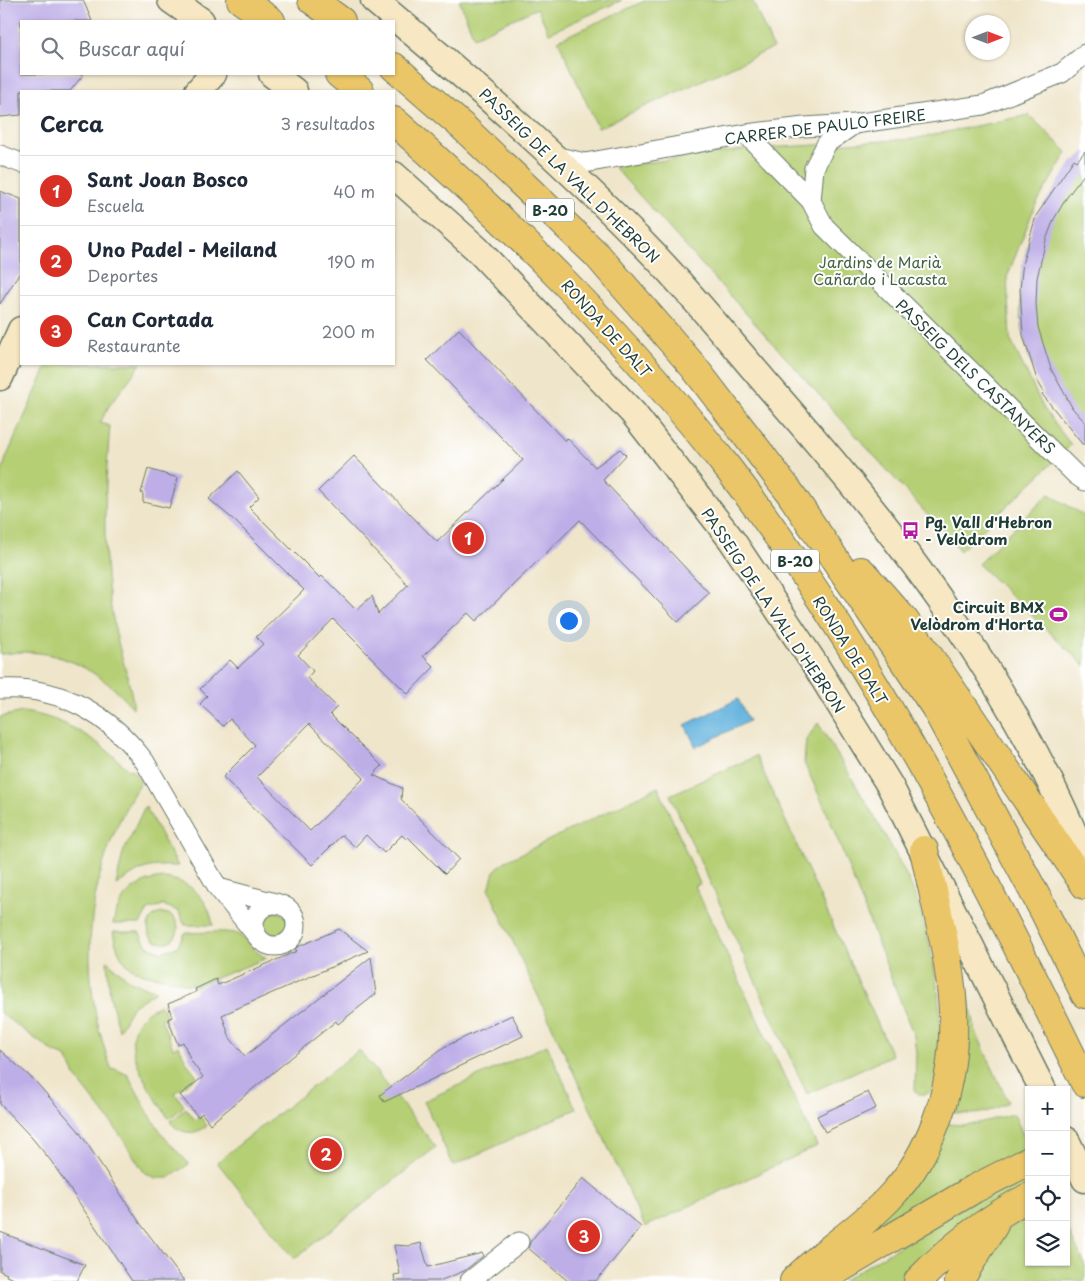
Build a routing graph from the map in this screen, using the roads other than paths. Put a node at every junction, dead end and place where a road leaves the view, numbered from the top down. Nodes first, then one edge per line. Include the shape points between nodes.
1 (171, 0) edge
2 (241, 0) edge
3 (312, 0) edge
4 (374, 0) edge
5 (200, 20) edge
6 (270, 20) edge
7 (340, 20) edge
8 (1085, 54) edge
9 (395, 68) edge
10 (212, 75) edge
11 (273, 75) edge
12 (340, 75) edge
13 (199, 90) edge
14 (293, 90) edge
15 (359, 90) edge
16 (395, 122) edge
17 (854, 124) junction
18 (746, 134) junction
19 (0, 155) edge
20 (554, 156) junction
21 (20, 163) edge
22 (395, 176) edge
23 (811, 202) junction
24 (20, 332) edge
25 (0, 377) edge
26 (1085, 480) edge
27 (788, 490) junction
28 (0, 689) edge
29 (1082, 847) edge
30 (924, 850) junction
31 (1085, 885) edge
32 (218, 888) junction
33 (279, 904) junction
34 (257, 936) junction
35 (1085, 994) edge
36 (1085, 1083) edge
37 (1041, 1086) edge
38 (1070, 1148) edge
39 (1025, 1163) edge
40 (1085, 1179) edge
41 (1025, 1199) edge
42 (1005, 1210) junction
43 (519, 1242) dead end
44 (470, 1281) edge
45 (794, 1281) edge
46 (819, 1281) edge
47 (918, 1281) edge
48 (959, 1281) edge

1 - 5 street
2 - 6 main road
3 - 7 main road
4 - 20 street, PASSEIG DE LA VALL D'HEBRON via 475,84
8 - 17 street, CARRER DE PAULO FREIRE via 1062,74 983,105
9 - 27 main road, B-20 via 463,127 597,256 693,366
10 - 13 street
11 - 14 street
12 - 15 main road
16 - 36 main road, RONDA DE DALT / B-20 via 479,196 575,291 664,390 784,545 850,644 912,748 990,889
17 - 18 street, CARRER DE PAULO FREIRE
17 - 23 street via 827,143 814,168
18 - 20 street, CARRER DE PAULO FREIRE via 585,162
18 - 23 street, PASSEIG DELS CASTANYERS
19 - 21 street
20 - 29 street, PASSEIG DE LA VALL D'HEBRON via 656,257 848,477 945,609 1004,697 1055,789
22 - 30 street, PASSEIG DE LA VALL D'HEBRON via 476,248 633,413 730,539 814,663 890,786
23 - 26 street, PASSEIG DELS CASTANYERS via 824,226 1076,475
24 - 25 street
27 - 31 main road via 906,621
27 - 35 main road, B-20 via 935,707 1046,913
28 - 32 street via 55,694 90,711 121,733 145,762
30 - 37 street, PASSEIG DE LA VALL D'HEBRON
30 - 45 main road via 952,988 955,1038 948,1087 932,1134 908,1177 875,1212
32 - 33 street
32 - 34 street
33 - 34 street via 265,907 256,916
33 - 34 street via 295,918 297,925 292,938 280,946 273,946
38 - 40 street
39 - 46 main road via 974,1189
41 - 42 main road
42 - 47 main road via 942,1256
42 - 48 main road
43 - 44 street

